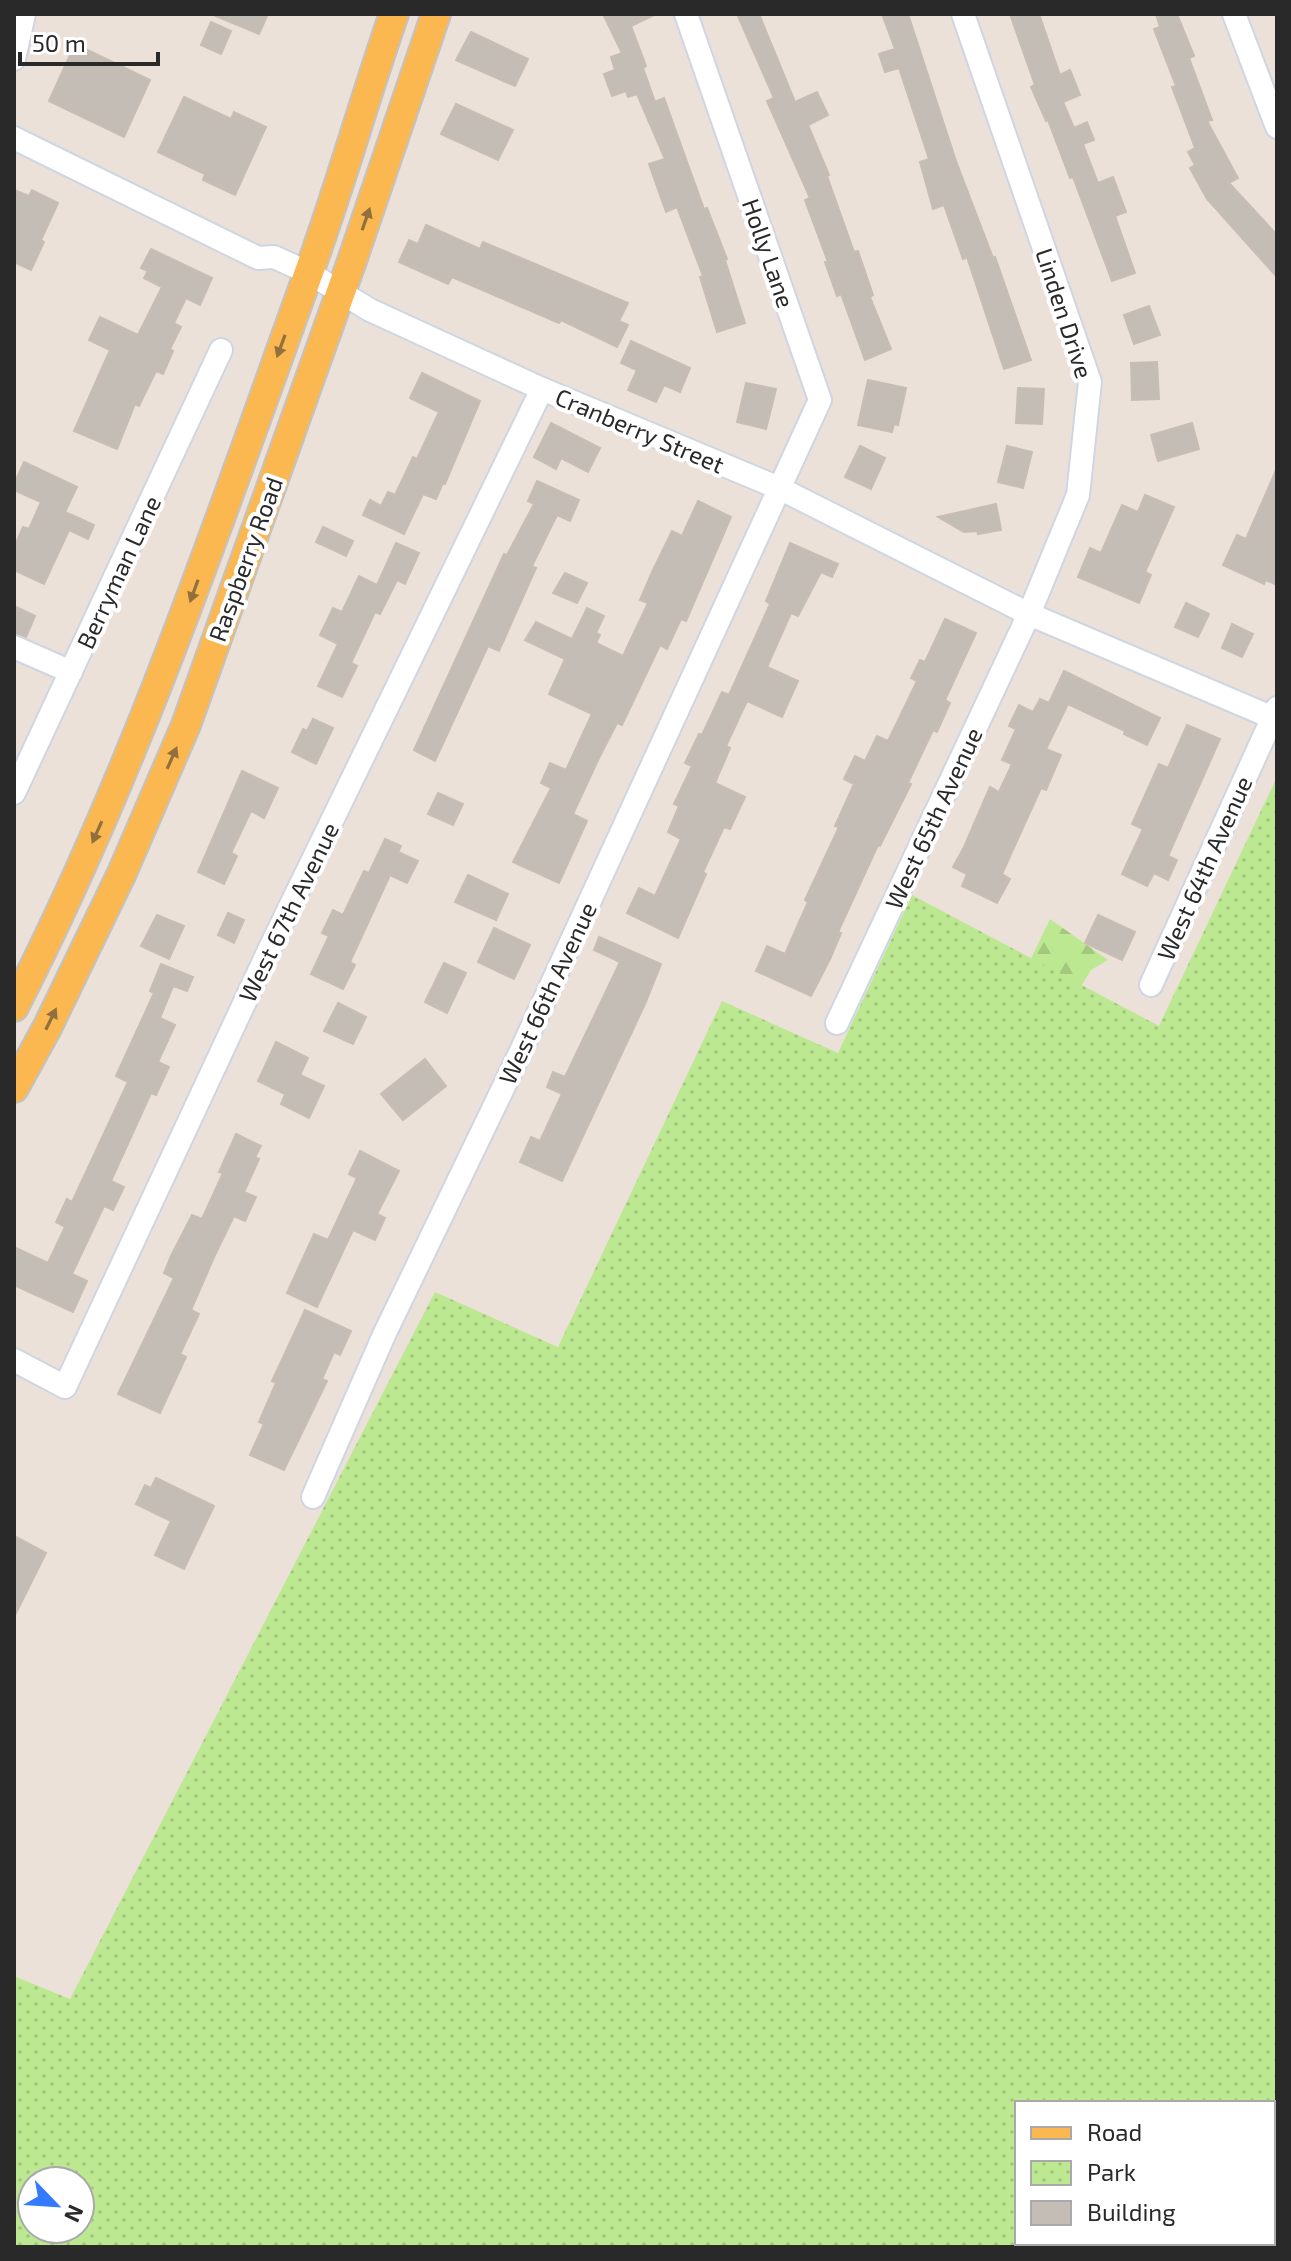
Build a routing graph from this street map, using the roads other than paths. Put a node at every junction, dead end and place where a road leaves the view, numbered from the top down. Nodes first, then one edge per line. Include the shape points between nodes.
1 (24, 14) edge
2 (394, 14) edge
3 (436, 14) edge
4 (686, 14) edge
5 (963, 14) edge
6 (1234, 14) edge
7 (14, 59) edge
8 (1277, 127) edge
9 (14, 138) edge
10 (309, 273) junction
11 (339, 292) junction
12 (221, 350) dead end
13 (542, 389) junction
14 (779, 488) junction
15 (1029, 614) junction
16 (14, 647) edge
17 (71, 672) junction
18 (1274, 713) edge
19 (14, 793) edge
20 (1151, 985) dead end
21 (14, 1007) edge
22 (837, 1023) dead end
23 (14, 1088) edge
24 (14, 1360) edge
25 (313, 1497) dead end

1 - 7 street
2 - 10 main road, Raspberry Road
11 -> 3 main road, Raspberry Road
4 - 14 street, Holly Lane via 820,400
5 - 15 street, Linden Drive via 1090,382 1078,495
6 - 8 street
9 - 10 street, Cranberry Street via 258,258 274,257
10 - 11 street, Cranberry Street
10 -> 21 main road, Raspberry Road via 126,767
11 - 13 street, Cranberry Street
23 -> 11 main road, Raspberry Road via 122,873 186,725
12 - 17 street, Berryman Lane
13 - 14 street, Cranberry Street
13 - 24 street, West 67th Avenue via 270,948 65,1387
14 - 15 street, Cranberry Street
14 - 25 street, West 66th Avenue
15 - 18 street, Cranberry Street
15 - 22 street, West 65th Avenue
16 - 17 street
17 - 19 street, Berryman Lane
18 - 20 street, West 64th Avenue

